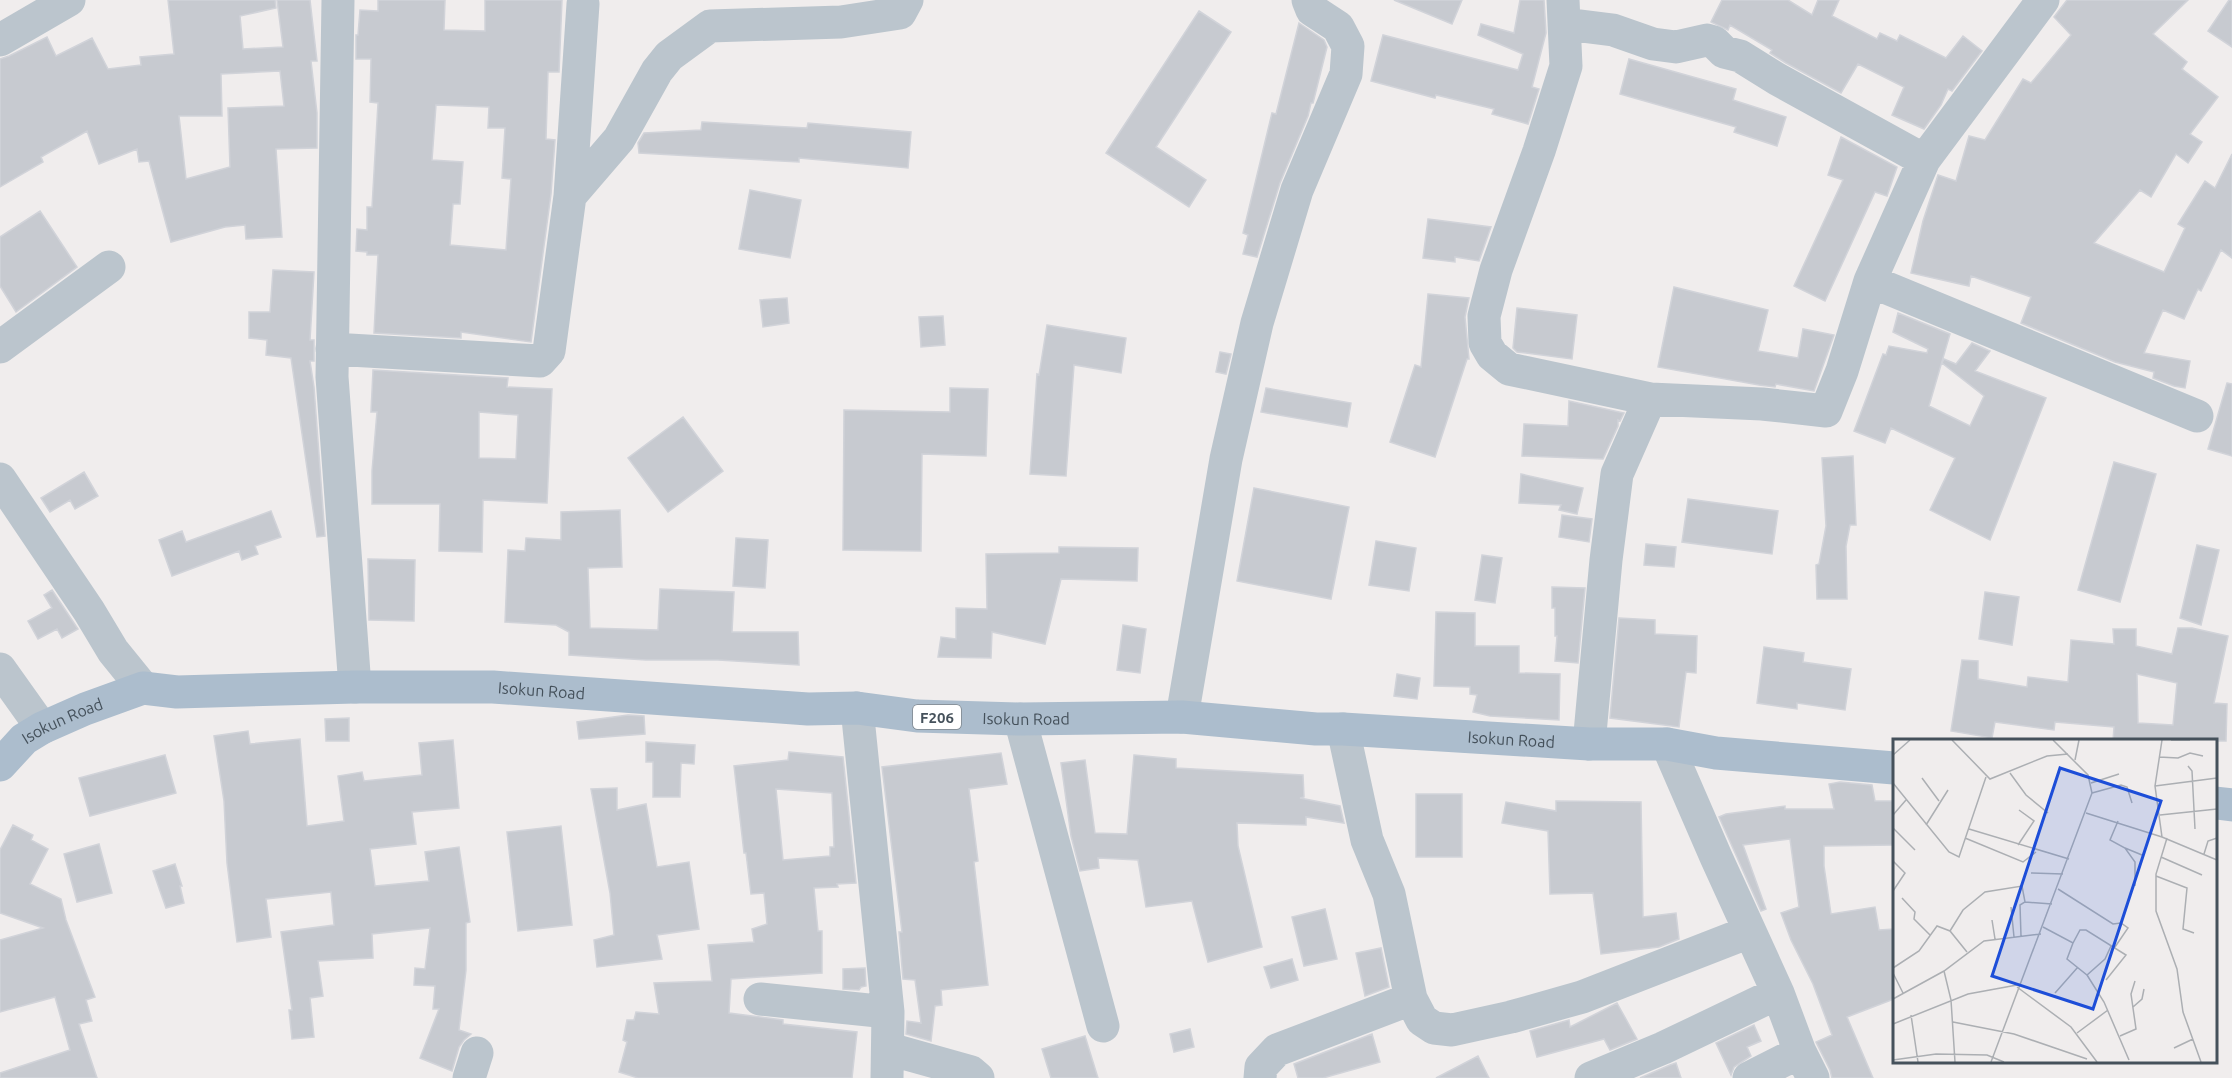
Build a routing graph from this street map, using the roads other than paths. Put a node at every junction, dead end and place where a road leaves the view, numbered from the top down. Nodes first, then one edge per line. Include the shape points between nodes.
1 (69, 0) edge
2 (338, 0) edge
3 (907, 0) edge
4 (1308, 0) edge
5 (2043, 0) edge
6 (583, 4) dead end
7 (1564, 12) edge
8 (0, 40) edge
9 (1924, 160) junction
10 (570, 196) junction
11 (109, 267) dead end
12 (1870, 281) junction
13 (0, 347) edge
14 (332, 349) junction
15 (1650, 399) junction
16 (2197, 416) dead end
17 (0, 479) edge
18 (0, 669) edge
19 (355, 687) junction
20 (143, 688) junction
21 (857, 708) junction
22 (1182, 717) junction
23 (1020, 719) junction
24 (42, 728) junction
25 (1343, 729) junction
26 (1589, 744) junction
27 (1667, 744) junction
28 (0, 765) edge
29 (1893, 768) edge
30 (2217, 803) edge
31 (2232, 805) edge
32 (1749, 932) junction
33 (1778, 993) junction
34 (760, 999) dead end
35 (1411, 999) junction
36 (888, 1012) junction
37 (1103, 1026) dead end
38 (888, 1064) edge
39 (1807, 1065) edge
40 (978, 1078) edge
41 (1260, 1078) edge
42 (1591, 1078) edge
43 (1749, 1078) edge

1 - 8 street
2 - 14 street
3 - 10 street via 900,13 841,22 710,26 669,56 620,139
4 - 22 street via 1312,10 1338,27 1348,46 1346,74 1297,190 1257,323 1226,459
5 - 9 street
6 - 10 street
7 - 9 street via 1653,44 1677,47 1714,42 1724,52 1740,56
7 - 15 street via 1566,66 1496,270 1484,316 1485,343 1509,369
9 - 12 street
10 - 14 street via 549,351 540,361
11 - 13 street
12 - 15 street via 1826,411
12 - 16 street
14 - 19 street
15 - 26 street via 1617,474
17 - 20 street via 113,651
18 - 24 street
19 - 20 main road, Isokun Road / F206 via 177,692
19 - 21 main road, Isokun Road / F206 via 493,687 808,709
20 - 24 main road, Isokun Road / F206
21 - 23 main road, Isokun Road / F206 via 917,716
21 - 36 street
22 - 23 main road, Isokun Road / F206
22 - 25 main road, Isokun Road / F206
23 - 37 street
24 - 28 main road, Isokun Road / F206 via 24,739
25 - 26 main road, Isokun Road / F206
25 - 35 street via 1367,840 1389,894
26 - 27 main road, Isokun Road / F206
27 - 29 main road, Isokun Road / F206 via 1716,753
27 - 32 street
30 - 31 main road
32 - 33 street
32 - 35 street via 1582,997 1452,1030 1434,1028 1422,1020
33 - 39 street
33 - 42 street
34 - 36 street
35 - 41 street via 1277,1050 1261,1067
36 - 38 street
38 - 40 street via 971,1072
39 - 43 street

